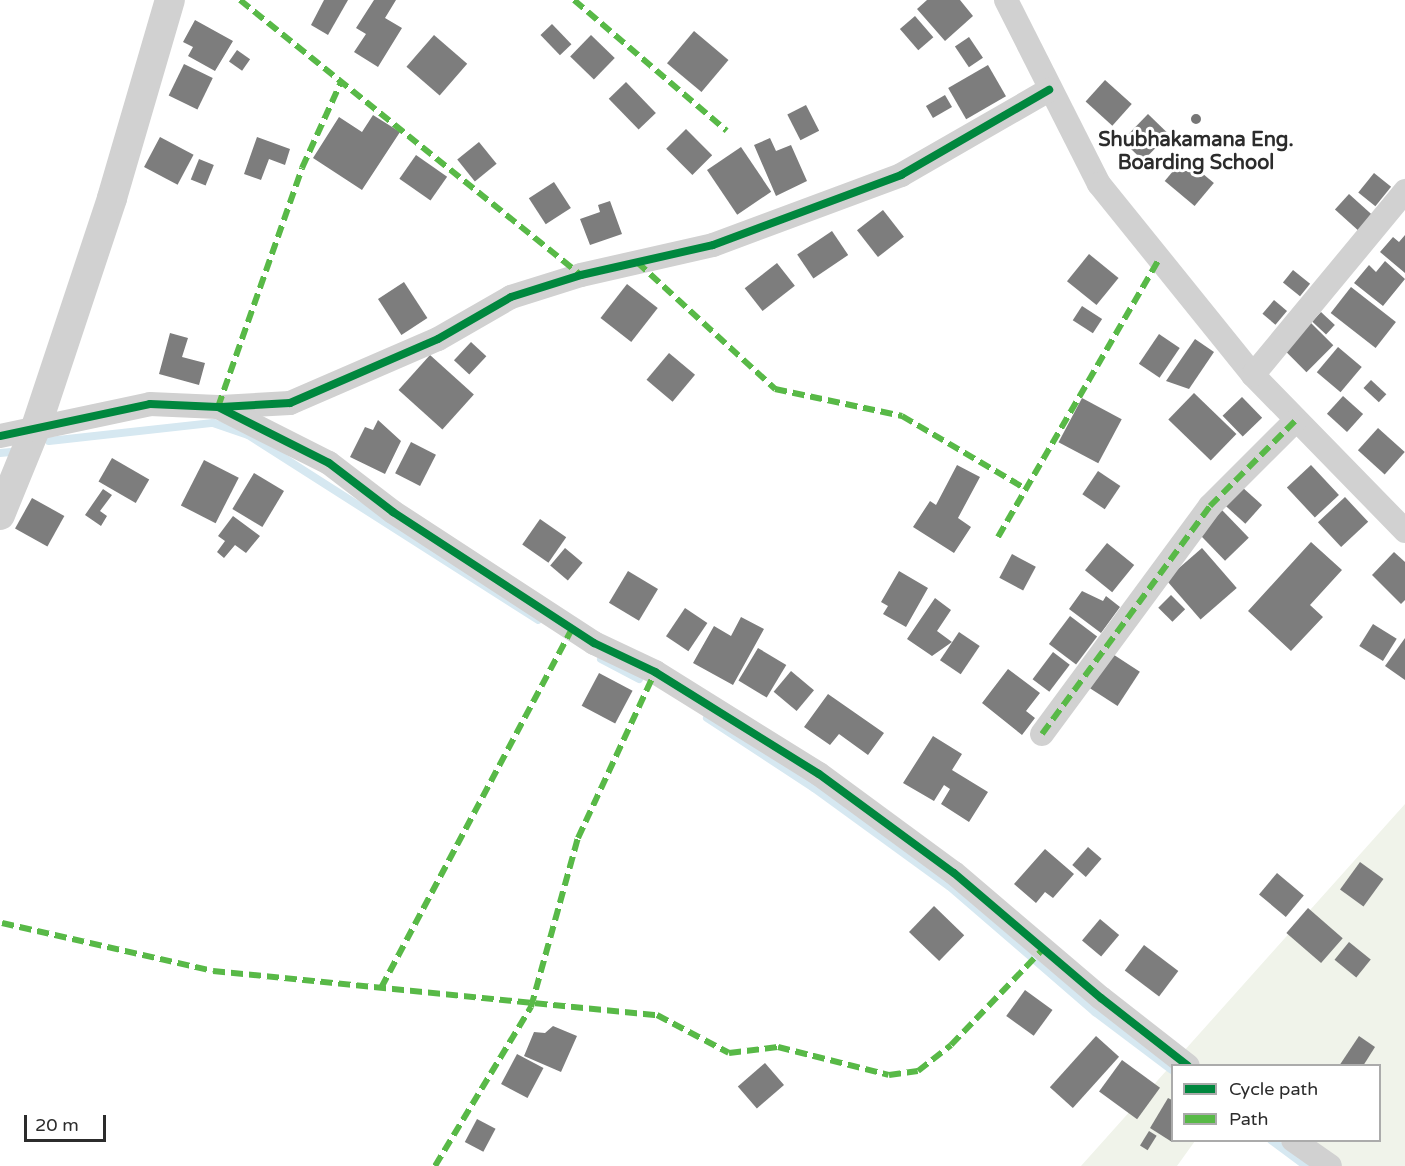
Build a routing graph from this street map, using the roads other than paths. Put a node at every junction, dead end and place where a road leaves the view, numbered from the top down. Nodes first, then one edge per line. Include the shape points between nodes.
1 (170, 0) edge
2 (1006, 0) edge
3 (1049, 90) junction
4 (1405, 191) edge
5 (1253, 375) junction
6 (218, 407) junction
7 (1295, 421) junction
8 (36, 428) junction
9 (0, 436) edge
10 (0, 515) edge
11 (1405, 531) edge
12 (1042, 734) dead end
13 (1187, 1064) edge
14 (1296, 1142) edge
15 (1330, 1166) edge

1 - 8 street via 112,198
2 - 3 street
3 - 5 street via 1099,184
3 - 6 street via 901,175 713,245 580,275 511,297 438,339 290,404
4 - 5 street
5 - 7 street
6 - 8 street via 150,404
6 - 13 street via 329,463 393,512 594,643 656,672 819,774 954,873 1101,998
7 - 11 street
7 - 12 street via 1210,506
8 - 9 street
8 - 10 street
14 - 15 street

